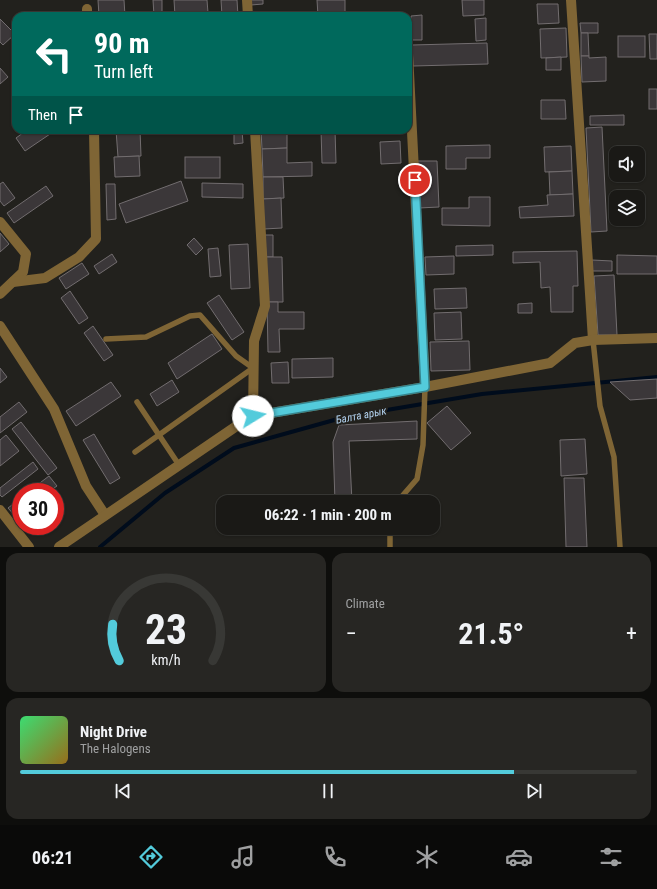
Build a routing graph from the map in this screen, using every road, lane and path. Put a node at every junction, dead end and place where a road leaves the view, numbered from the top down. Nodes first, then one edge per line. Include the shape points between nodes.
1 (247, 0) edge
2 (571, 0) edge
3 (248, 12) edge
4 (412, 132) edge
5 (94, 134) edge
6 (255, 134) edge
7 (0, 222) edge
8 (13, 282) junction
9 (0, 294) edge
10 (0, 326) edge
11 (657, 338) edge
12 (106, 339) dead end
13 (592, 340) junction
14 (253, 368) junction
15 (425, 387) junction
16 (137, 402) dead end
17 (253, 416) junction
18 (135, 452) dead end
19 (179, 465) junction
20 (403, 495) edge
21 (0, 510) edge
22 (105, 515) junction
23 (390, 535) edge
24 (29, 547) edge
25 (59, 547) edge
26 (390, 547) edge
27 (620, 547) edge

1 - 3 street
2 - 13 street
4 - 15 street
5 - 8 street via 96,239 79,257 45,278
6 - 14 street via 265,306 254,341
7 - 8 street via 26,254 23,272
8 - 9 street
10 - 22 street via 54,409 86,486
11 - 13 street
12 - 14 lane via 146,337 190,316 200,315 236,356
13 - 15 street via 575,343 550,363
13 - 27 lane via 600,406 614,457
14 - 17 street
14 - 18 lane
15 - 17 street
15 - 20 lane via 423,445 417,479
16 - 19 lane
17 - 19 street
19 - 22 street
21 - 24 street
22 - 25 street
23 - 26 lane

